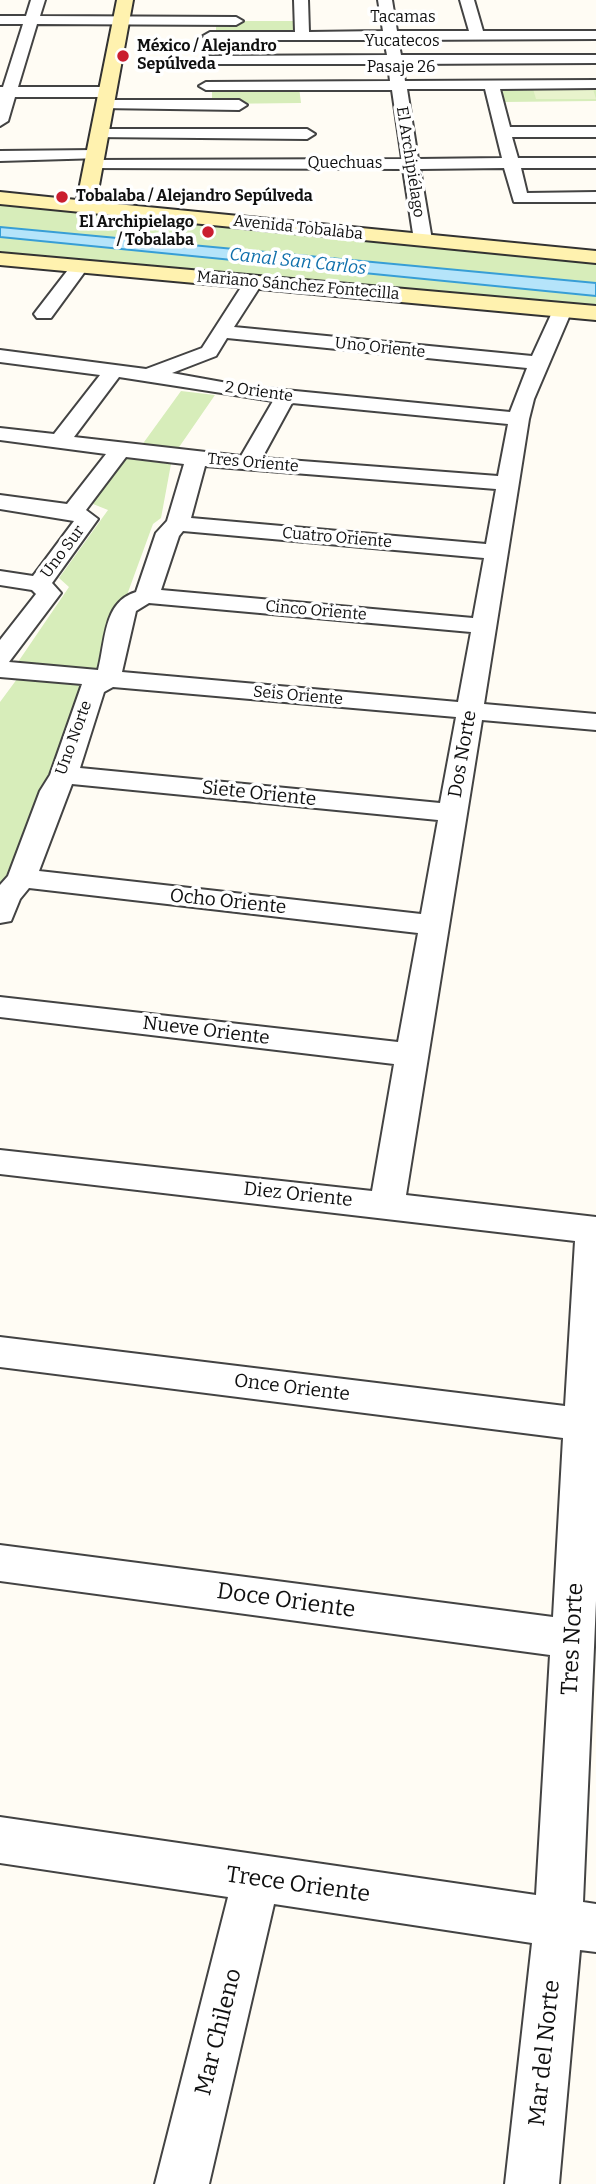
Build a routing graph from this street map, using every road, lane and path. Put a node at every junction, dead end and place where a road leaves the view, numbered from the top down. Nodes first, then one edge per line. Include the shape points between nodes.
1 (38, 0) edge
2 (125, 0) edge
3 (301, 0) edge
4 (385, 0) edge
5 (467, 0) edge
6 (0, 20) edge
7 (31, 20) junction
8 (121, 20) junction
9 (250, 20) dead end
10 (211, 21) junction
11 (477, 35) junction
12 (596, 35) edge
13 (209, 36) junction
14 (302, 36) junction
15 (390, 36) junction
16 (596, 59) edge
17 (208, 60) junction
18 (394, 60) junction
19 (0, 67) edge
20 (17, 67) junction
21 (398, 85) junction
22 (491, 85) junction
23 (596, 85) edge
24 (206, 86) junction
25 (306, 86) junction
26 (4, 92) edge
27 (106, 99) junction
28 (205, 105) junction
29 (256, 105) dead end
30 (0, 120) edge
31 (503, 132) junction
32 (596, 132) edge
33 (99, 134) junction
34 (307, 134) junction
35 (0, 156) edge
36 (94, 160) junction
37 (511, 163) junction
38 (596, 163) edge
39 (308, 164) junction
40 (411, 164) junction
41 (596, 197) edge
42 (0, 198) edge
43 (85, 208) junction
44 (423, 240) junction
45 (596, 257) edge
46 (0, 260) edge
47 (80, 266) junction
48 (254, 282) junction
49 (562, 310) junction
50 (596, 313) edge
51 (44, 314) dead end
52 (221, 332) junction
53 (209, 352) junction
54 (0, 356) edge
55 (538, 363) junction
56 (114, 371) junction
57 (148, 375) junction
58 (229, 388) junction
59 (286, 396) junction
60 (519, 419) junction
61 (0, 434) edge
62 (59, 442) junction
63 (120, 450) junction
64 (196, 459) junction
65 (248, 463) junction
66 (508, 483) junction
67 (0, 502) edge
68 (73, 512) junction
69 (178, 524) junction
70 (496, 552) junction
71 (0, 578) edge
72 (39, 584) junction
73 (147, 596) junction
74 (484, 626) junction
75 (5, 666) edge
76 (106, 680) junction
77 (0, 694) edge
78 (471, 710) junction
79 (596, 722) edge
80 (64, 775) junction
81 (453, 813) junction
82 (22, 878) junction
83 (0, 914) edge
84 (435, 925) junction
85 (0, 1007) edge
86 (412, 1055) junction
87 (2, 1169) edge
88 (387, 1205) junction
89 (595, 1230) edge
90 (0, 1352) edge
91 (583, 1424) junction
92 (0, 1563) edge
93 (573, 1639) junction
94 (0, 1840) edge
95 (256, 1879) junction
96 (577, 1926) edge
97 (182, 2184) edge
98 (532, 2184) edge

1 - 7 street
2 - 8 street
3 - 14 street via 295,20
4 - 15 street, El Archipiélago
5 - 11 street via 480,19
6 - 7 street
7 - 8 street
7 - 20 street via 18,43
8 - 10 street
8 - 27 street
9 - 10 street
10 - 13 street
11 - 12 street, Tacamas
11 - 15 street, Tacamas
13 - 14 street, Tacamas
13 - 17 street
14 - 15 street, Tacamas
15 - 18 street, El Archipiélago
16 - 18 street, Yucatecos
17 - 18 street, Yucatecos
17 - 24 street
18 - 21 street, El Archipiélago
19 - 20 street
20 - 26 street
21 - 22 street, Pasaje 26
21 - 25 street, Pasaje 26
21 - 40 street, El Archipiélago
22 - 23 street, Pasaje 26
22 - 31 street via 502,104
24 - 25 street, Pasaje 26
24 - 28 street
25 - 34 street
26 - 27 street
26 - 30 street
27 - 28 street
27 - 33 street
28 - 29 street
31 - 32 street
31 - 37 street
33 - 34 street
33 - 36 street
34 - 39 street
35 - 36 street, Quechuas
36 - 39 street, Quechuas
36 - 43 street
37 - 38 street, Quechuas
37 - 40 street, Quechuas
37 - 41 street via 520,198
39 - 40 street, Quechuas
40 - 44 street, El Archipiélago
42 - 43 street, Avenida Tobalaba
43 - 44 street, Avenida Tobalaba
44 - 45 street, Avenida Tobalaba
46 - 47 street, Mariano Sánchez Fontecilla
47 - 48 street, Mariano Sánchez Fontecilla
47 - 51 street
48 - 49 street, Mariano Sánchez Fontecilla
48 - 52 street
49 - 50 street, Mariano Sánchez Fontecilla
49 - 55 street, Dos Norte
52 - 53 street
52 - 55 street, Uno Oriente
53 - 57 street
53 - 58 street
54 - 56 street, 2 Oriente
55 - 60 street, Dos Norte
56 - 57 street, 2 Oriente
56 - 62 street
57 - 58 street, 2 Oriente
58 - 59 street, 2 Oriente
59 - 60 street, 2 Oriente
59 - 65 street
60 - 66 street, Dos Norte
61 - 62 street, Tres Oriente
62 - 63 street, Tres Oriente
63 - 64 street, Tres Oriente
63 - 68 street, Uno Sur
64 - 65 street, Tres Oriente
64 - 69 street
65 - 66 street, Tres Oriente
66 - 70 street, Dos Norte
67 - 68 street
68 - 72 street, Uno Sur via 86,522
69 - 70 street, Cuatro Oriente
69 - 73 street via 168,533
70 - 74 street, Dos Norte
71 - 72 street
72 - 75 street, Uno Sur via 48,589 48,595
73 - 74 street, Cinco Oriente
73 - 76 street, Uno Norte via 124,609
74 - 78 street, Dos Norte
75 - 76 street, Seis Oriente
75 - 77 street, Uno Sur
76 - 78 street, Seis Oriente
76 - 80 street, Uno Norte via 92,688
78 - 79 street, Seis Oriente
78 - 81 street, Dos Norte
80 - 81 street, Siete Oriente
80 - 82 street, Uno Norte
81 - 84 street, Dos Norte
82 - 83 street, Uno Norte via 6,897
82 - 84 street, Ocho Oriente
84 - 86 street, Dos Norte
85 - 86 street, Nueve Oriente
86 - 88 street, Dos Norte
87 - 88 street, Diez Oriente
88 - 89 street, Diez Oriente
89 - 91 street, Tres Norte
90 - 91 street, Once Oriente
91 - 93 street, Tres Norte
92 - 93 street, Doce Oriente
93 - 96 street, Tres Norte
94 - 95 street, Trece Oriente
95 - 96 street, Trece Oriente
95 - 97 street, Mar Chileno
96 - 98 street, Mar del Norte

